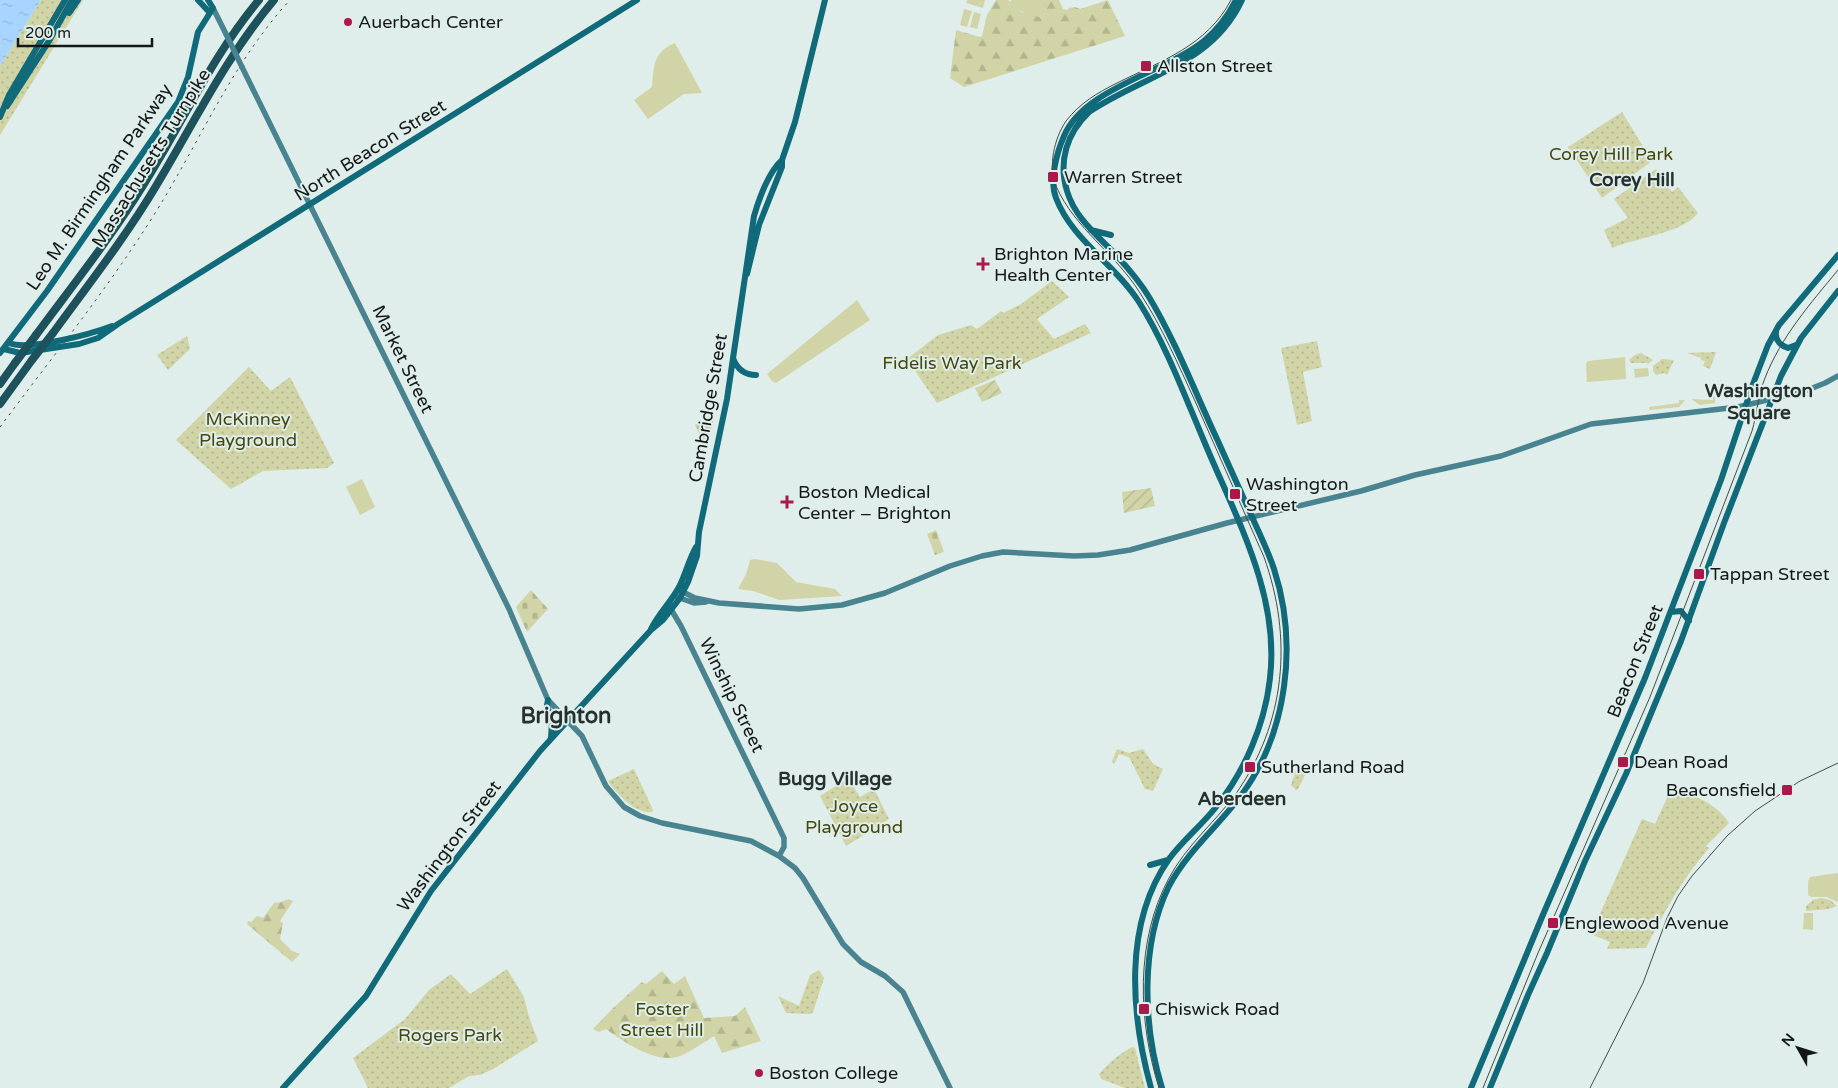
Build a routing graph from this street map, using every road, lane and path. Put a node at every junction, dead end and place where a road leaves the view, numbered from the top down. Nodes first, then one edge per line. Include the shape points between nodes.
1 (64, 0) edge
2 (72, 0) edge
3 (78, 0) edge
4 (198, 0) edge
5 (208, 0) edge
6 (259, 0) edge
7 (274, 0) edge
8 (637, 0) edge
9 (825, 0) edge
10 (1236, 0) edge
11 (1242, 0) edge
12 (211, 11) junction
13 (53, 34) junction
14 (2, 114) edge
15 (310, 205) junction
16 (1090, 230) junction
17 (1111, 235) dead end
18 (1838, 255) edge
19 (1838, 291) edge
20 (118, 324) junction
21 (1776, 330) junction
22 (9, 343) junction
23 (1796, 345) junction
24 (2, 351) edge
25 (733, 357) junction
26 (756, 375) dead end
27 (1838, 376) edge
28 (0, 384) edge
29 (1772, 399) junction
30 (0, 404) edge
31 (1746, 405) junction
32 (1252, 517) junction
33 (1237, 521) junction
34 (679, 594) junction
35 (667, 603) junction
36 (672, 610) junction
37 (1671, 612) junction
38 (1689, 621) junction
39 (651, 630) junction
40 (548, 700) junction
41 (568, 721) junction
42 (551, 739) junction
43 (779, 856) junction
44 (1168, 860) junction
45 (1150, 865) dead end
46 (283, 1088) edge
47 (950, 1088) edge
48 (1151, 1088) edge
49 (1162, 1088) edge
50 (1471, 1088) edge
51 (1490, 1088) edge

1 - 14 main road via 9,95
2 - 13 main road
3 - 13 main road
4 - 12 main road
5 - 12 main road
6 - 28 highway, Massachusetts Turnpike, bridge via 215,61 127,211
7 - 30 highway, Massachusetts Turnpike, bridge via 226,65 138,215
8 - 15 main road, North Beacon Street
9 - 25 main road, Cambridge Street via 796,122 759,225 746,275
10 - 33 main road via 1221,24 1197,46 1096,100 1078,114 1058,152 1052,185 1067,221 1122,279 1153,328
11 - 16 main road via 1225,29 1206,48 1099,105 1078,124 1064,155 1064,175 1071,201
12 - 15 main road, Market Street, bridge via 220,22
12 - 22 main road, Leo M. Birmingham Parkway via 198,34 187,81 175,106
13 - 14 main road
15 - 20 main road, North Beacon Street
15 - 40 main road, Market Street via 519,630
16 - 17 main road
16 - 32 main road via 1128,268 1150,298 1229,458
18 - 21 main road, Beacon Street
19 - 23 main road, Beacon Street
20 - 22 main road, North Beacon Street via 74,338 19,346
20 - 24 main road, North Beacon Street via 98,338 79,344 21,352
21 - 23 main road via 1780,343 1788,348
21 - 31 main road, Beacon Street
22 - 24 main road, North Beacon Street
23 - 29 main road, Beacon Street
25 - 26 main road via 740,370
25 - 34 main road, Cambridge Street via 696,545 697,556
27 - 29 main road via 1812,389
29 - 31 main road
29 - 38 main road, Beacon Street
31 - 32 main road via 1591,424 1501,456
31 - 37 main road, Beacon Street
32 - 33 main road
32 - 49 main road via 1280,581 1287,640 1287,679 1274,729 1255,774 1181,867 1156,920 1149,960 1149,1008
33 - 34 main road via 1156,544 1098,555 1003,552 982,556 885,594 836,606 785,609 694,603
33 - 44 main road via 1258,572 1271,628 1266,700 1254,741 1232,786
34 - 35 main road, Cambridge Street
34 - 36 main road, Cambridge Street
35 - 36 main road, Winship Street
35 - 39 main road, Cambridge Street
36 - 39 main road, Cambridge Street
36 - 43 main road, Winship Street via 784,838
37 - 38 main road via 1681,611
37 - 50 main road, Beacon Street
38 - 51 main road, Beacon Street
39 - 41 main road, Washington Street
40 - 41 main road, Market Street
40 - 42 main road
41 - 42 main road, Washington Street
41 - 43 main road, Market Street via 583,736 616,800 633,813 662,823 751,841
42 - 46 main road, Washington Street via 431,891 366,996
43 - 47 main road, Market Street via 799,873 851,953 903,992
44 - 45 main road
44 - 48 main road via 1145,910 1136,961 1140,1032

